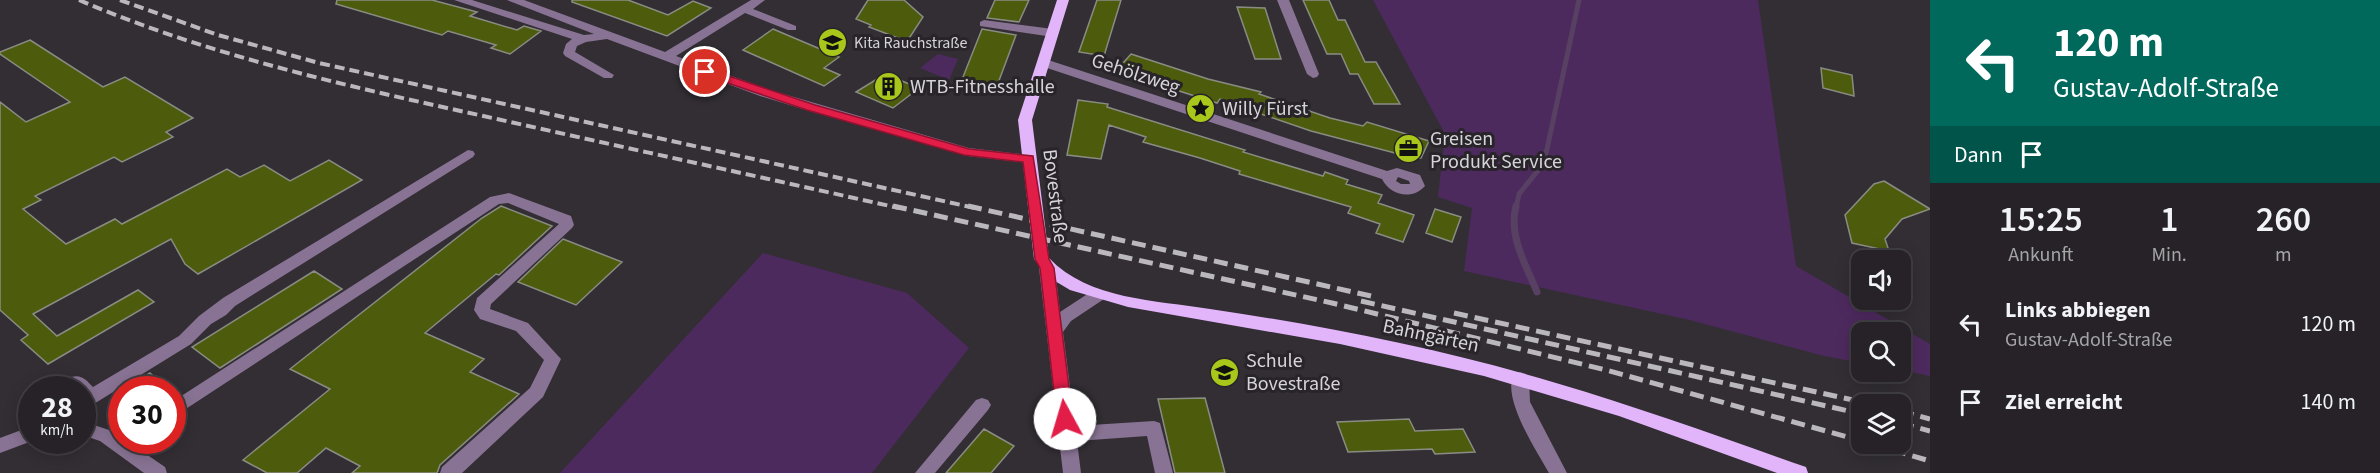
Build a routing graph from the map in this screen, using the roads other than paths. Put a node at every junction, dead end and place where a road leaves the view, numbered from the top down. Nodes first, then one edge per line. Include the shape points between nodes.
1 (460, 0) edge
2 (513, 0) edge
3 (758, 0) edge
4 (1064, 0) edge
5 (1283, 0) edge
6 (744, 9) junction
7 (984, 24) dead end
8 (792, 28) dead end
9 (1053, 33) junction
10 (608, 35) junction
11 (583, 39) junction
12 (665, 57) junction
13 (1042, 62) junction
14 (1313, 74) dead end
15 (608, 75) dead end
16 (468, 154) dead end
17 (1029, 159) junction
18 (1388, 176) dead end
19 (1047, 268) junction
20 (1098, 296) junction
21 (1056, 330) junction
22 (1520, 379) junction
23 (96, 394) edge
24 (186, 402) edge
25 (982, 405) dead end
26 (1066, 434) junction
27 (18, 439) edge
28 (0, 446) edge
29 (136, 454) edge
30 (158, 473) edge
31 (449, 473) edge
32 (924, 473) edge
33 (1072, 473) edge
34 (1164, 473) edge
35 (1558, 473) edge
36 (1799, 473) edge

1 - 11 street
2 - 10 street
3 - 6 street
4 - 9 main road, Bovestraße
5 - 14 street
6 - 8 street
6 - 12 street
7 - 9 street
9 - 13 main road, Bovestraße
10 - 11 street
10 - 12 street
11 - 15 street via 572,44 569,52
12 - 17 street via 811,108 969,152
13 - 17 main road, Bovestraße via 1025,120
13 - 18 street, Gehölzweg
16 - 23 street via 229,302 185,340
17 - 19 main road, Bovestraße via 1042,259
19 - 20 main road, Bahngärten via 1073,286
19 - 21 street, Bovestraße
20 - 21 street via 1065,317
20 - 22 main road, Bahngärten via 1415,353
21 - 26 street, Bovestraße
22 - 35 street via 1521,402
22 - 36 main road, Bahngärten via 1625,411
24 - 31 street via 495,200 509,198 567,222 483,302 482,310 486,315 522,327 553,359 537,392
25 - 32 street
26 - 33 street, Bovestraße
26 - 34 street via 1154,428
27 - 28 street
29 - 30 street

